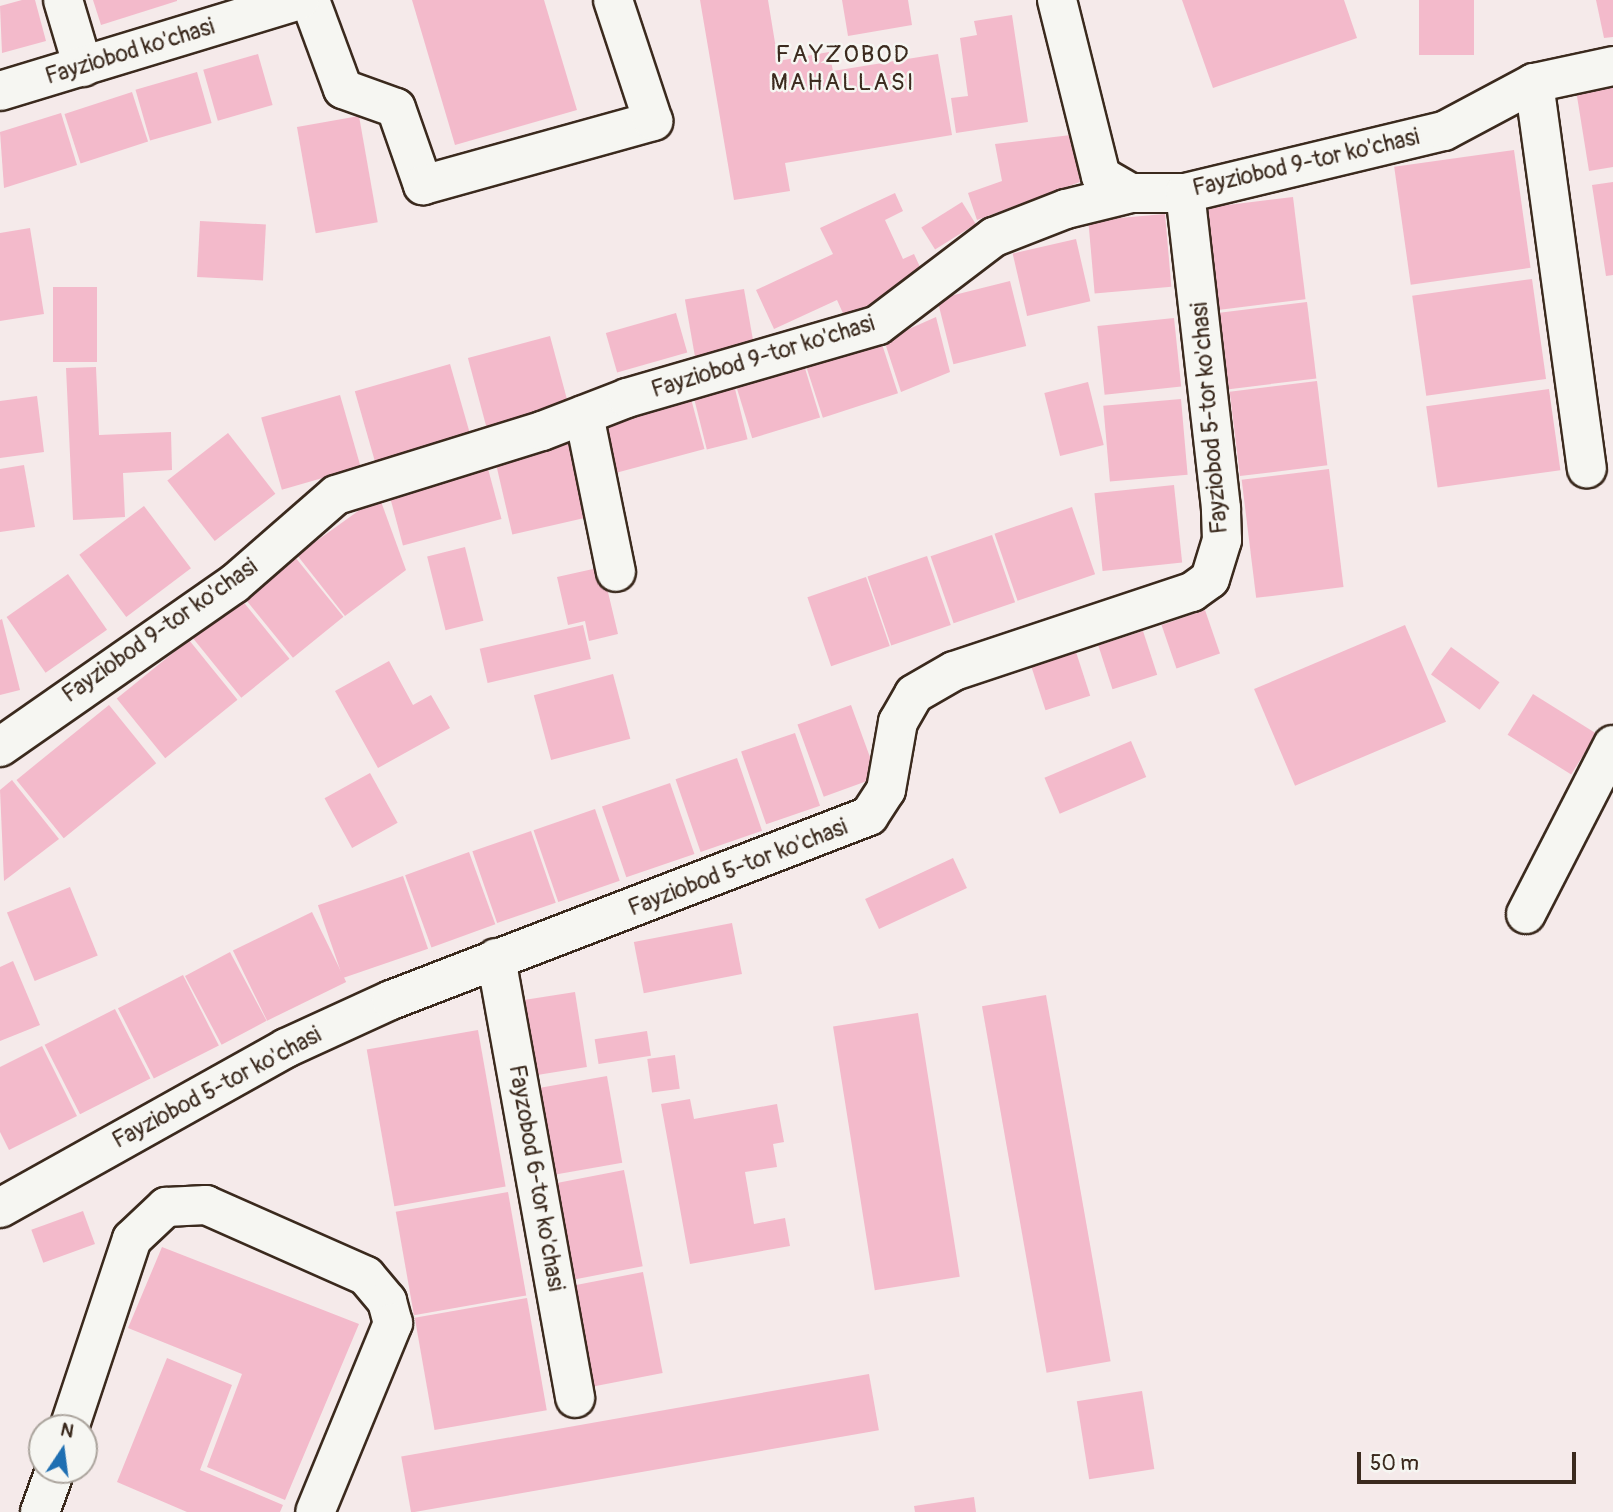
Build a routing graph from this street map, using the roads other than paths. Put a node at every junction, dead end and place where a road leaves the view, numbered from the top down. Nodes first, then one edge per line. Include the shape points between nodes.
1 (63, 0) edge
2 (300, 0) edge
3 (310, 0) edge
4 (613, 0) edge
5 (1057, 0) edge
6 (1613, 66) edge
7 (83, 67) junction
8 (1534, 83) junction
9 (0, 91) edge
10 (1131, 192) junction
11 (1185, 193) junction
12 (584, 415) junction
13 (1587, 468) dead end
14 (616, 572) dead end
15 (1613, 745) edge
16 (0, 747) edge
17 (1526, 914) dead end
18 (496, 958) junction
19 (0, 1208) edge
20 (575, 1398) dead end
21 (74, 1414) edge
22 (50, 1484) edge
23 (40, 1512) edge
24 (315, 1512) edge

1 - 7 street
2 - 7 street, Fayziobod ko'chasi
3 - 4 street via 343,89 397,108 423,185 653,121
5 - 10 street via 1101,176
6 - 8 street, Fayziobod 9-tor ko'chasi
7 - 9 street, Fayziobod ko'chasi
8 - 11 street, Fayziobod 9-tor ko'chasi via 1444,131
8 - 13 street
10 - 11 street, Fayziobod 9-tor ko'chasi
10 - 12 street, Fayziobod 9-tor ko'chasi via 994,237 878,326
11 - 18 street, Fayziobod 5-tor ko'chasi via 1221,508 1223,540 1210,579 1192,592 954,671 914,694 898,722 886,790 869,816 761,863
12 - 14 street
12 - 16 street, Fayziobod 9-tor ko'chasi via 336,495 234,584
15 - 17 street
18 - 19 street, Fayziobod 5-tor ko'chasi via 286,1048
18 - 20 street, Fayzobod 6-tor ko'chasi
21 - 24 street via 132,1239 166,1207 206,1205 366,1276 387,1301 393,1323
22 - 23 street

